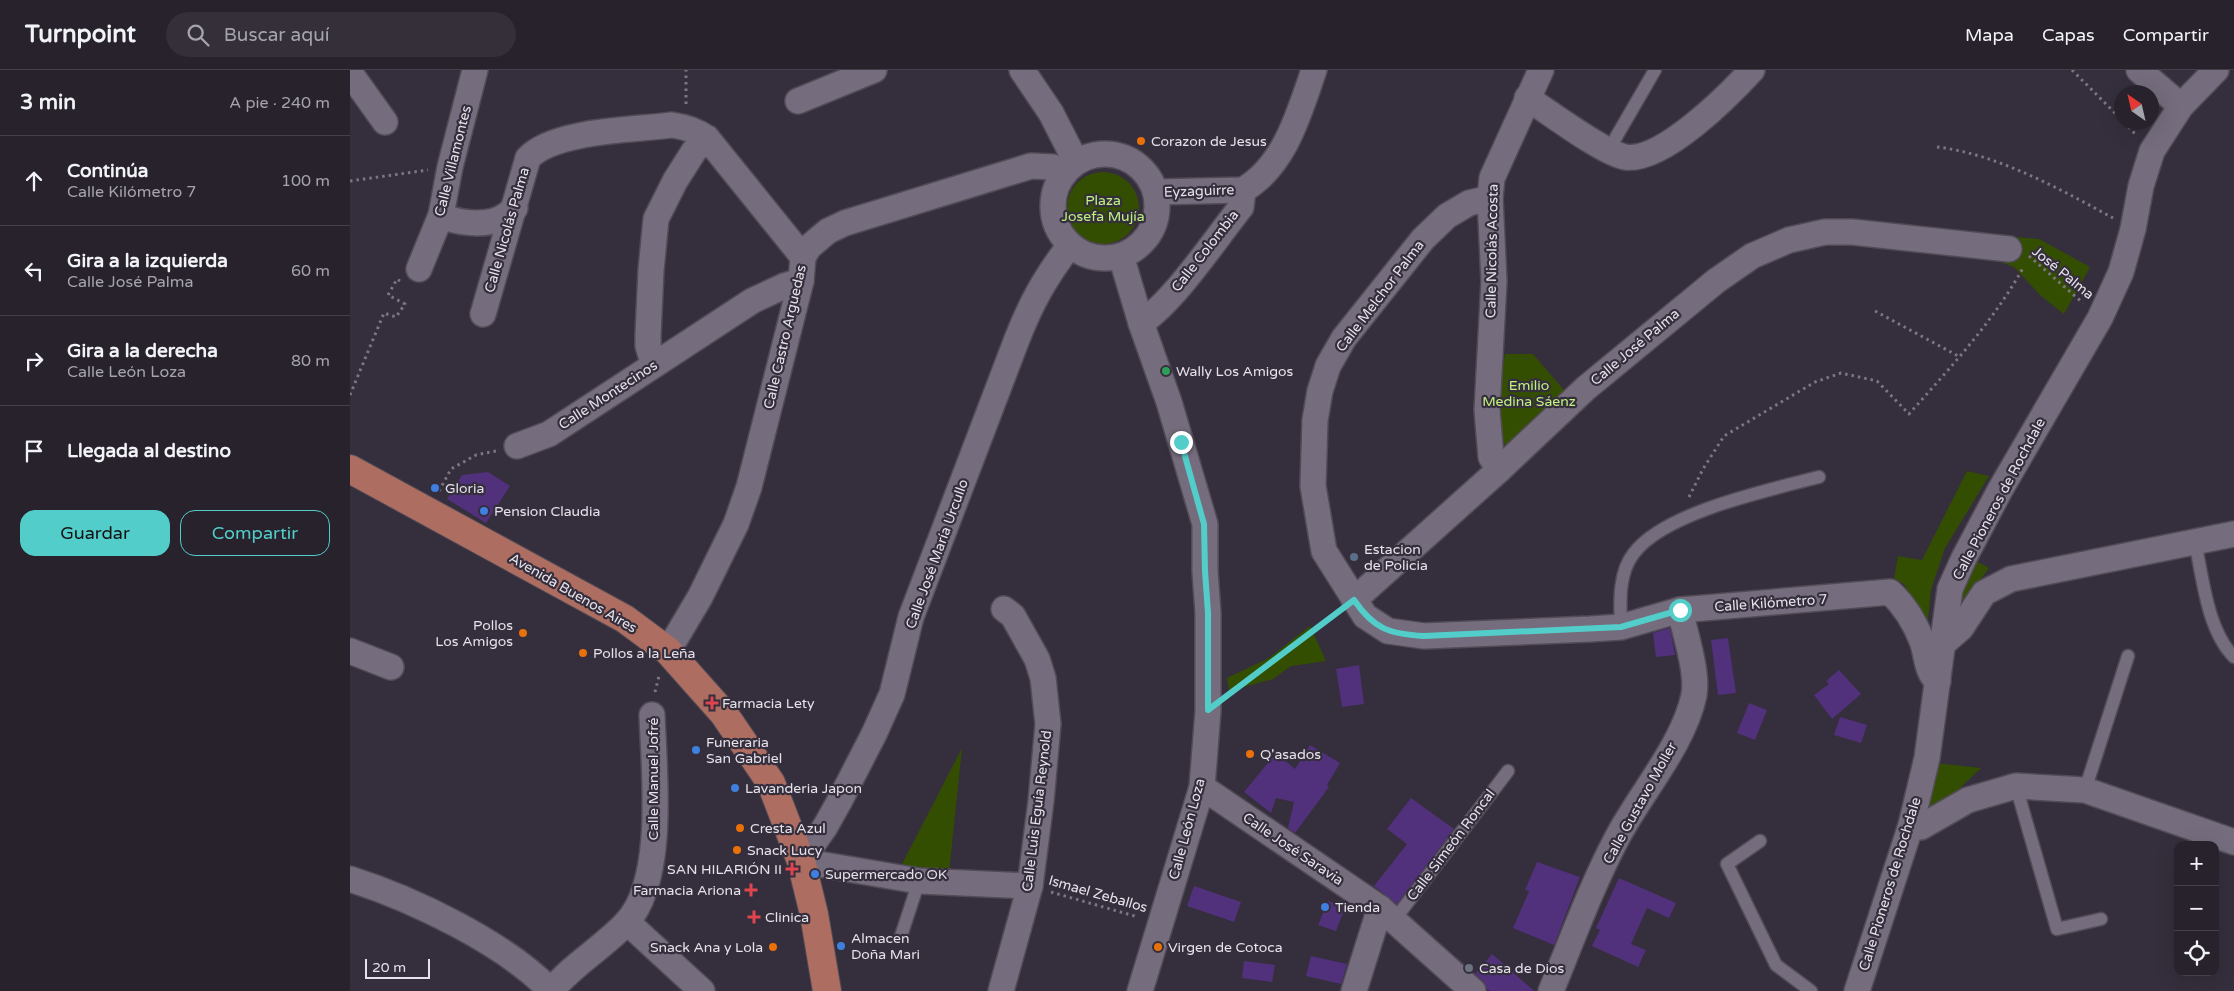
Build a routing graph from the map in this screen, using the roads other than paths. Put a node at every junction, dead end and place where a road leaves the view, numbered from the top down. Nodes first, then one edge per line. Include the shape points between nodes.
1 (475, 70) edge
2 (874, 70) edge
3 (1022, 70) edge
4 (1314, 70) edge
5 (1541, 70) edge
6 (1655, 70) edge
7 (1752, 70) edge
8 (2139, 70) edge
9 (2216, 70) edge
10 (350, 73) edge
11 (1527, 98) junction
12 (798, 101) dead end
13 (2182, 106) junction
14 (385, 122) dead end
15 (697, 132) junction
16 (1608, 150) junction
17 (1070, 168) junction
18 (1243, 190) junction
19 (1156, 192) junction
20 (1490, 198) junction
21 (515, 208) junction
22 (441, 215) junction
23 (1070, 245) junction
24 (2019, 253) road end
25 (803, 256) junction
26 (1121, 256) junction
27 (419, 269) road end
28 (801, 281) junction
29 (483, 314) dead end
30 (1141, 323) junction
31 (654, 365) junction
32 (516, 446) road end
33 (350, 469) edge
34 (1499, 470) junction
35 (1819, 477) dead end
36 (2234, 534) edge
37 (2195, 542) junction
38 (1354, 600) junction
39 (1004, 609) dead end
40 (1680, 610) junction
41 (1621, 627) junction
42 (1943, 640) junction
43 (350, 651) edge
44 (668, 651) junction
45 (2128, 656) dead end
46 (2234, 657) edge
47 (391, 667) dead end
48 (1938, 681) junction
49 (652, 715) road end
50 (1508, 771) dead end
51 (1202, 786) junction
52 (2016, 786) junction
53 (2085, 790) junction
54 (1911, 825) junction
55 (1760, 841) dead end
56 (2234, 842) edge
57 (801, 861) junction
58 (350, 879) edge
59 (919, 881) junction
60 (1030, 886) junction
61 (1388, 914) junction
62 (2101, 919) dead end
63 (627, 922) junction
64 (901, 936) dead end
65 (551, 991) edge
66 (702, 991) edge
67 (827, 991) edge
68 (1000, 991) edge
69 (1140, 991) edge
70 (1354, 991) edge
71 (1474, 991) edge
72 (1551, 991) edge
73 (1811, 991) edge
74 (1857, 991) edge

1 - 22 street, Calle Villamontes
2 - 12 street
3 - 17 street via 1051,113
4 - 18 street via 1298,116 1278,155 1269,170
5 - 11 street, Calle Nicolás Acosta
6 - 16 lane
7 - 16 street via 1714,109 1684,133 1655,150 1626,157
8 - 13 street
9 - 13 street, Calle Pioneros de Rochdale
10 - 14 street
11 - 16 street
11 - 20 street, Calle Nicolás Acosta via 1492,178
13 - 42 street, Calle Pioneros de Rochdale via 2152,150 2121,272 2100,318 2000,490 1950,589
15 - 21 street, Calle Nicolás Palma via 672,125 584,135 543,145 528,158
15 - 25 street
15 - 31 street via 694,151 656,219 648,335
17 - 19 street via 1092,156 1124,157 1149,178
17 - 23 street via 1056,189 1053,204 1054,221
17 - 25 street, Calle Castro Arguedas via 1031,166 845,223 818,239
18 - 19 street, Eyzaguirre
18 - 30 street, Calle Colombia via 1241,207 1173,293
19 - 26 street via 1158,209 1154,226 1145,240
20 - 34 street, Calle Nicolás Acosta via 1494,281 1487,410 1491,457
20 - 38 street, Calle Melchor Palma via 1461,208 1422,239 1344,338 1328,366 1315,420 1313,486 1324,551
21 - 22 street via 491,222 449,220
21 - 29 street, Calle Nicolás Palma
22 - 27 street, Calle Villamontes
23 - 26 street via 1086,255 1101,259
23 - 57 street, Calle José María Urcullo via 1046,276 1030,306 911,617 892,694 825,827
24 - 34 street, Calle José Palma via 1852,232 1824,232 1789,240 1752,256 1716,281 1586,388
25 - 28 street, Calle Castro Arguedas
26 - 30 street, Calle León Loza
28 - 31 street, Calle Montecinos via 752,301
28 - 44 street, Calle Castro Arguedas via 749,487 736,524 700,597
30 - 51 street, Calle León Loza via 1169,402 1204,524 1208,710
31 - 32 street, Calle Montecinos via 549,434
33 - 44 main road, Avenida Buenos Aires via 625,619
34 - 38 street, Calle José Palma
35 - 41 lane via 1678,519 1643,543 1633,553 1624,575 1620,598
36 - 37 street
37 - 42 street via 2011,578 1984,593 1956,634
37 - 46 lane via 2214,625 2226,649
38 - 41 street, Calle Kilómetro 7 via 1376,625 1403,634 1424,636
39 - 60 street, Calle Luis Eguía Reynold via 1013,616 1030,643 1043,678 1047,702 1046,755
40 - 41 street, Calle Kilómetro 7
40 - 48 street, Calle Kilómetro 7 via 1890,592 1908,614 1922,641 1932,675
40 - 72 street, Calle Gustavo Moller via 1694,676 1694,695 1683,726 1617,837
42 - 48 street, Calle Pioneros de Rochdale
43 - 47 street
44 - 57 main road, Avenida Buenos Aires via 724,714 770,783
45 - 53 lane
48 - 54 street, Calle Pioneros de Rochdale via 1927,758
49 - 63 street, Calle Manuel Jofré via 654,843 643,896
50 - 61 lane, Calle Simeón Roncal
51 - 61 street, Calle José Saravia
51 - 69 street, Calle León Loza
52 - 53 street
52 - 54 street via 1968,800 1921,827
52 - 62 lane via 2057,929
53 - 56 street
54 - 74 street, Calle Pioneros de Rochdale
55 - 73 lane via 1727,864 1776,964
57 - 59 street
57 - 67 main road, Avenida Buenos Aires
58 - 65 street via 450,921 517,960
59 - 60 street
59 - 64 lane
60 - 68 street, Calle Luis Eguía Reynold
61 - 70 street, Calle Simeón Roncal
61 - 71 street, Calle José Saravia
63 - 65 street, Calle Manuel Jofré
63 - 66 street

